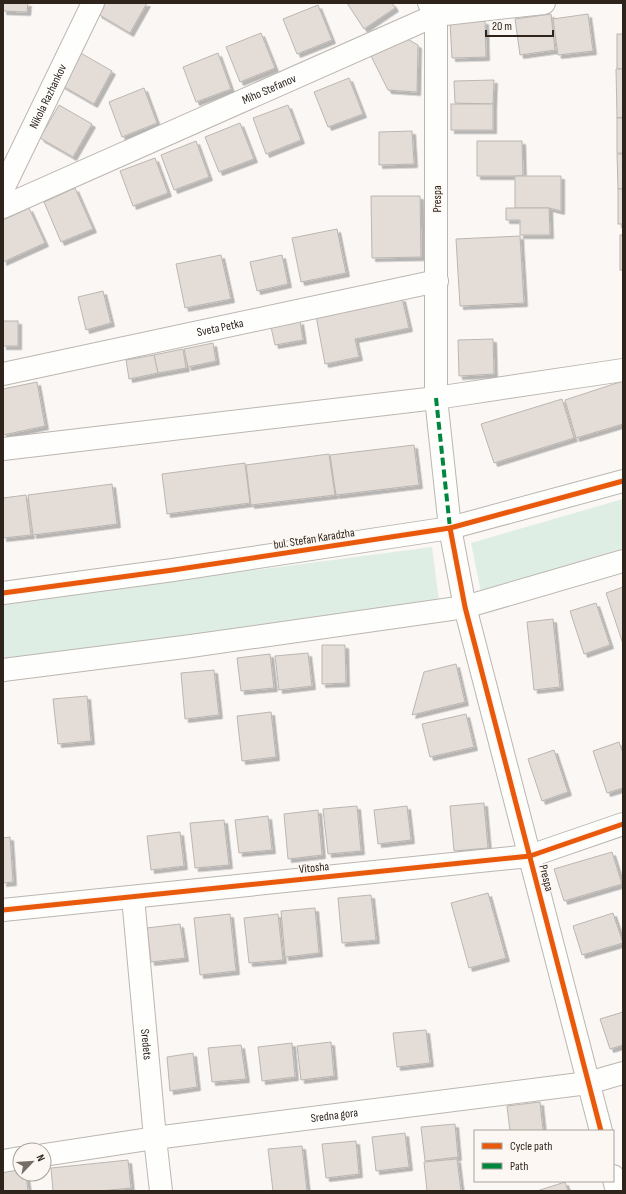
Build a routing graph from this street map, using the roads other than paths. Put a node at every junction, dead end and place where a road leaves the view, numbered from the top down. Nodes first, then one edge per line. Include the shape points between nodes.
1 (93, 3) edge
2 (544, 3) edge
3 (433, 9) edge
4 (3, 189) edge
5 (3, 207) edge
6 (437, 281) junction
7 (623, 370) edge
8 (3, 374) edge
9 (436, 398) junction
10 (3, 449) edge
11 (623, 481) edge
12 (450, 528) junction
13 (623, 561) edge
14 (3, 593) edge
15 (465, 607) junction
16 (3, 670) edge
17 (623, 824) edge
18 (530, 856) junction
19 (133, 897) junction
20 (3, 910) edge
21 (623, 1073) edge
22 (588, 1083) junction
23 (601, 1130) edge
24 (155, 1138) junction
25 (52, 1153) edge
26 (614, 1180) edge
27 (161, 1191) edge
28 (617, 1191) edge

1 - 4 street, Nikola Razhankov
2 - 3 street, Miho Stefanov
3 - 5 street, Miho Stefanov
3 - 6 street, Prespa
6 - 8 street, Sveta Petka
6 - 9 street, Prespa
7 - 9 street
9 - 10 street
9 - 12 street, Prespa
11 - 12 street, bul. Stefan Karadzha
12 - 14 street, bul. Stefan Karadzha
12 - 15 street, Prespa
13 - 15 street
15 - 16 street
15 - 18 street, Prespa
17 - 18 street, Vitosha
18 - 19 street, Vitosha
18 - 22 street, Prespa
19 - 20 street, Vitosha
19 - 24 street, Sredets
21 - 22 street, Sredna gora
22 - 23 street, Prespa
22 - 24 street, Sredna gora
24 - 25 street, Sredna gora
24 - 27 street, Sredets
26 - 28 street

